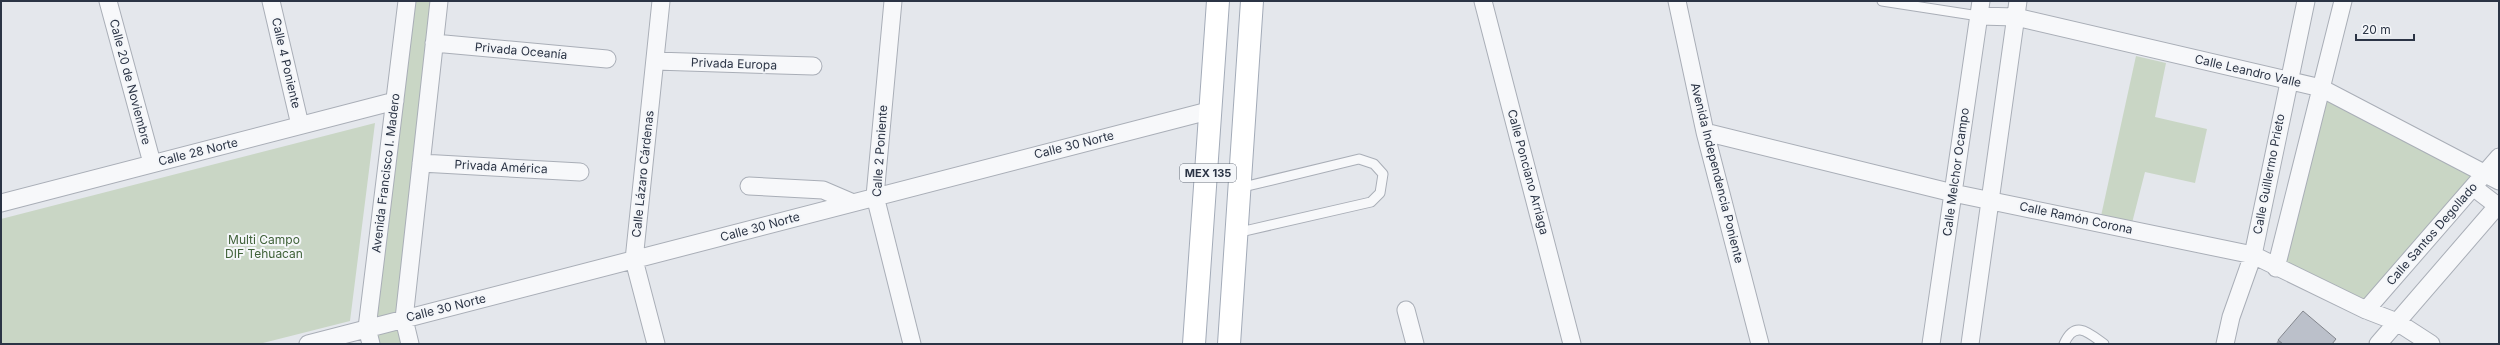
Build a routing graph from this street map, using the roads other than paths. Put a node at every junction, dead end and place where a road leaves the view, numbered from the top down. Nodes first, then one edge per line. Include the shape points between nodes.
1 (108, 1) edge
2 (271, 1) edge
3 (407, 1) edge
4 (439, 1) edge
5 (661, 1) edge
6 (893, 1) edge
7 (1218, 1) edge
8 (1252, 1) edge
9 (1483, 1) edge
10 (1677, 1) edge
11 (1882, 1) edge
12 (2306, 1) edge
13 (2343, 1) edge
14 (1980, 8) edge
15 (2017, 9) edge
16 (434, 43) junction
17 (607, 58) dead end
18 (655, 61) junction
19 (813, 66) dead end
20 (2288, 80) junction
21 (2321, 88) junction
22 (395, 101) junction
23 (1212, 110) junction
24 (300, 125) junction
25 (1705, 132) junction
26 (2499, 157) edge
27 (152, 163) junction
28 (421, 163) junction
29 (580, 172) dead end
30 (2492, 177) edge
31 (748, 186) dead end
32 (2473, 187) junction
33 (1239, 188) junction
34 (1953, 193) junction
35 (875, 196) junction
36 (1990, 200) junction
37 (1, 202) edge
38 (851, 202) junction
39 (2498, 205) edge
40 (1236, 233) junction
41 (2253, 255) junction
42 (634, 260) junction
43 (2276, 268) junction
44 (1406, 310) dead end
45 (2366, 310) junction
46 (404, 319) junction
47 (2397, 322) junction
48 (369, 336) edge
49 (308, 344) edge
50 (410, 344) edge
51 (656, 344) edge
52 (912, 344) edge
53 (1194, 344) edge
54 (1229, 344) edge
55 (1415, 344) edge
56 (1572, 344) edge
57 (1760, 344) edge
58 (1931, 344) edge
59 (1970, 344) edge
60 (2064, 344) edge
61 (2104, 344) edge
62 (2226, 344) edge
63 (2378, 344) edge
64 (2431, 344) edge

1 - 27 street, Calle 20 de Noviembre
2 - 24 street, Calle 4 Poniente
3 - 22 street, Avenida Francisco I. Madero
4 - 16 street
5 - 18 street, Calle Lázaro Cárdenas
6 - 35 street, Calle 2 Poniente
7 - 23 main road, MEX 135
8 - 33 main road, MEX 135
9 - 56 street, Calle Ponciano Arriaga
10 - 25 street, Avenida Independencia Poniente
11 - 14 lane
12 - 20 street, Calle Guillermo Prieto
13 - 21 street
14 - 15 street, Calle Leandro Valle
14 - 34 street, Calle Melchor Ocampo
15 - 20 street, Calle Leandro Valle
15 - 36 street
16 - 17 street, Privada Oceanía
16 - 28 street
18 - 19 street, Privada Europa
18 - 42 street, Calle Lázaro Cárdenas
20 - 21 street, Calle Leandro Valle
20 - 41 street, Calle Guillermo Prieto
21 - 30 street, Calle Leandro Valle
21 - 43 street
22 - 24 street, Calle 28 Norte
22 - 48 street, Avenida Francisco I. Madero
23 - 35 street, Calle 30 Norte
23 - 53 main road, MEX 135
24 - 27 street, Calle 28 Norte
25 - 34 street, Calle Ramón Corona
25 - 57 street, Avenida Independencia Poniente
26 - 30 street, Calle Santos Degollado
27 - 37 street, Calle 28 Norte
28 - 29 street, Privada América
28 - 46 street
30 - 32 street, Calle Santos Degollado
31 - 38 street via 823,190
32 - 39 street
32 - 45 street, Calle Santos Degollado
33 - 40 main road, MEX 135
33 - 40 lane via 1359,159 1374,164 1383,174 1380,193 1371,202
34 - 36 street, Calle Ramón Corona
34 - 58 street, Calle Melchor Ocampo
35 - 38 street, Calle 30 Norte
35 - 52 street, Calle 2 Poniente
36 - 41 street, Calle Ramón Corona
36 - 59 street
38 - 42 street, Calle 30 Norte
39 - 47 street
40 - 54 main road, MEX 135
41 - 43 street, Calle Ramón Corona
41 - 62 street, Calle Guillermo Prieto via 2231,317
42 - 46 street, Calle 30 Norte
42 - 51 street, Calle Lázaro Cárdenas
43 - 45 street, Calle Ramón Corona
44 - 55 street
45 - 47 street, Calle Ramón Corona
46 - 48 street, Calle 30 Norte
46 - 50 street
47 - 63 street
47 - 64 street, Calle Ramón Corona
48 - 49 street, Calle 30 Norte
60 - 61 lane via 2074,331 2085,330

